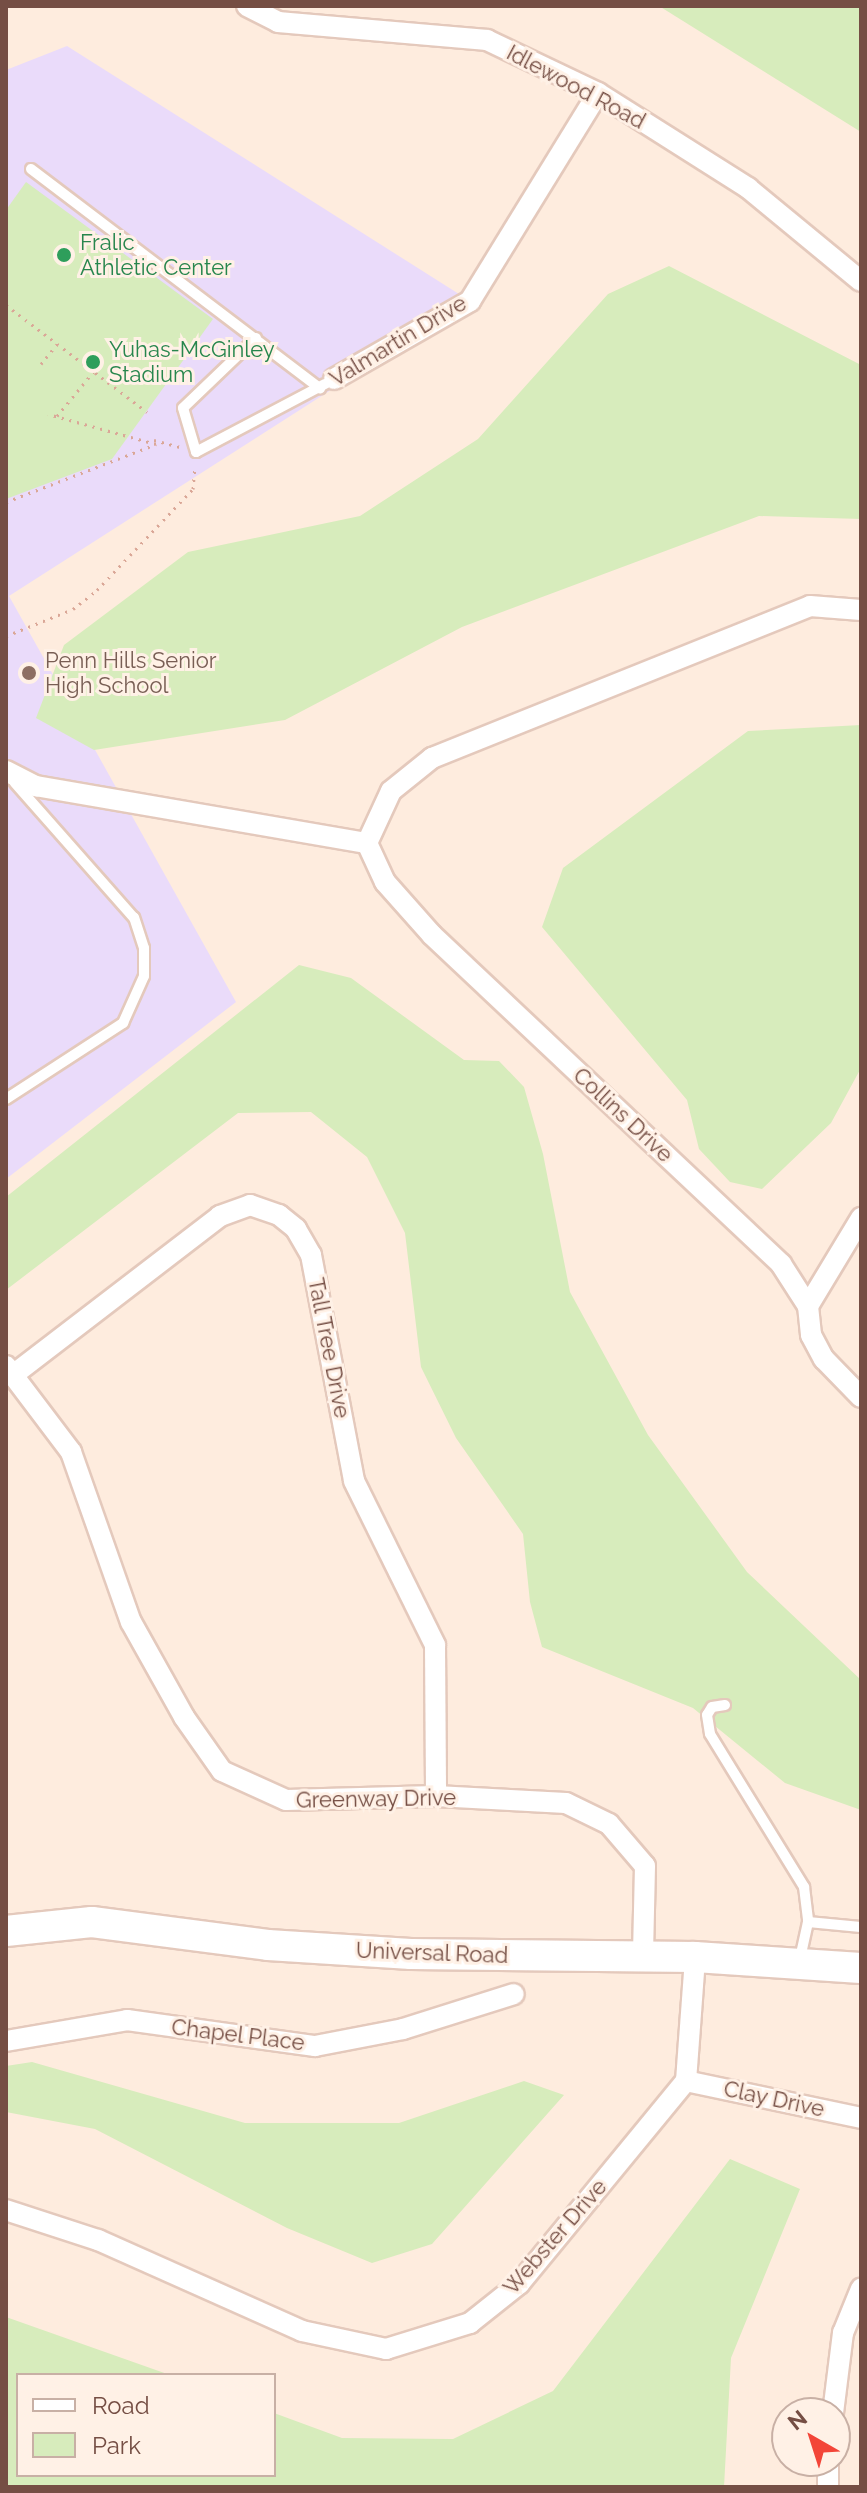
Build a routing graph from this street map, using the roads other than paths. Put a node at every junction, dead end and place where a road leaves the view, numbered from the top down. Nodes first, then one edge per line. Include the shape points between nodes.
1 (247, 6) edge
2 (598, 93) junction
3 (31, 169) dead end
4 (861, 281) edge
5 (256, 338) junction
6 (327, 384) junction
7 (861, 610) edge
8 (6, 772) edge
9 (367, 843) junction
10 (6, 1099) edge
11 (861, 1218) edge
12 (808, 1306) junction
13 (10, 1370) edge
14 (861, 1397) edge
15 (725, 1705) dead end
16 (436, 1796) junction
17 (808, 1922) junction
18 (861, 1927) edge
19 (6, 1931) edge
20 (643, 1957) junction
21 (695, 1957) junction
22 (798, 1964) junction
23 (861, 1968) edge
24 (514, 1994) dead end
25 (6, 2041) edge
26 (686, 2081) junction
27 (861, 2118) edge
28 (6, 2210) edge
29 (861, 2289) edge
30 (835, 2397) edge

1 - 2 street, Idlewood Road via 278,22 487,40
2 - 4 street, Idlewood Road via 748,188
2 - 6 street, Valmartin Drive via 470,301
3 - 5 lane
5 - 6 lane
5 - 6 lane, Valmartin Drive via 183,408 196,452
7 - 9 street via 810,606 432,758 391,791
8 - 9 street via 36,786
8 - 10 lane via 134,918 144,948 144,976 123,1023
9 - 12 street, Collins Drive via 385,882 432,935 781,1264
11 - 12 street
12 - 14 street, Collins Drive via 811,1335 824,1359
13 - 16 street, Greenway Drive via 71,1452 131,1622 184,1717 222,1771 286,1800
13 - 16 street, Tall Tree Drive via 220,1216 250,1205 279,1215 296,1229 311,1255 354,1481 435,1645
15 - 17 lane via 712,1707 707,1715 710,1734 804,1887
16 - 20 street, Greenway Drive via 566,1803 609,1824 645,1866
17 - 18 lane
17 - 22 lane
19 - 20 street, Universal Road via 92,1922 284,1946
20 - 21 street, Universal Road
21 - 22 street, Universal Road
21 - 26 street
22 - 23 street, Universal Road
24 - 25 street, Chapel Place via 403,2029 315,2046 127,2020
26 - 27 street, Clay Drive
26 - 28 street, Webster Drive via 519,2284 470,2323 386,2349 302,2331 98,2240
29 - 30 street via 843,2333

